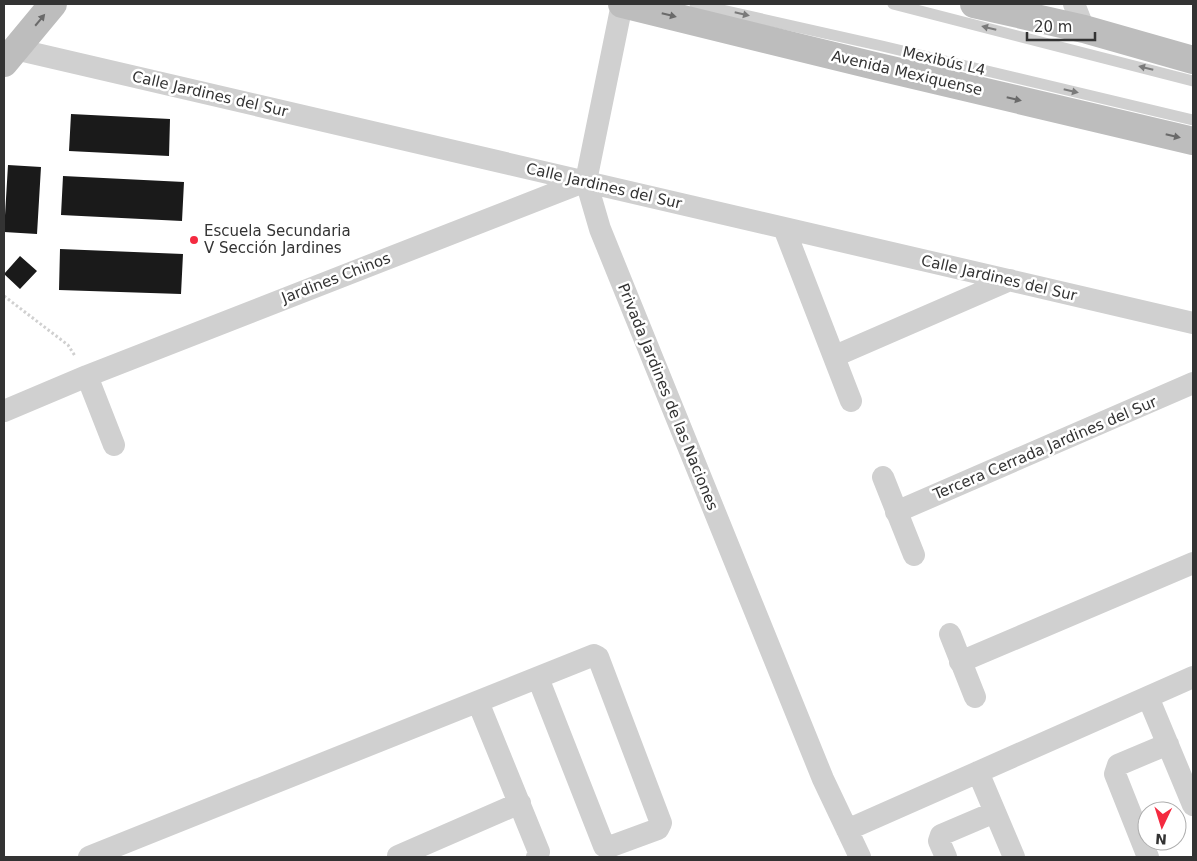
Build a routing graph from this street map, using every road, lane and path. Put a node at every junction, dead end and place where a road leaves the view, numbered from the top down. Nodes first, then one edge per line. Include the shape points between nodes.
1 (53, 4) edge
2 (622, 4) edge
3 (695, 4) edge
4 (893, 4) edge
5 (974, 4) edge
6 (1074, 4) edge
7 (1084, 29) junction
8 (10, 56) edge
9 (1193, 60) edge
10 (1193, 80) edge
11 (1193, 120) edge
12 (1193, 141) edge
13 (586, 181) junction
14 (784, 228) junction
15 (1010, 280) junction
16 (4, 296) edge
17 (1193, 323) edge
18 (835, 356) junction
19 (87, 376) junction
20 (1193, 383) edge
21 (851, 401) dead end
22 (4, 411) edge
23 (114, 445) dead end
24 (883, 477) dead end
25 (896, 512) junction
26 (914, 555) dead end
27 (1193, 563) edge
28 (950, 634) dead end
29 (960, 662) junction
30 (1193, 677) edge
31 (538, 678) junction
32 (974, 697) dead end
33 (1148, 697) junction
34 (478, 702) junction
35 (1168, 744) junction
36 (978, 772) junction
37 (520, 803) junction
38 (1193, 805) edge
39 (995, 812) junction
40 (847, 830) junction
41 (89, 857) edge
42 (398, 857) edge
43 (537, 857) edge
44 (860, 857) edge
45 (946, 857) edge
46 (1014, 857) edge
47 (1148, 857) edge

8 -> 1 main road
2 -> 12 main road, Avenida Mexiquense
2 - 13 street, Privada Jardines de las Naciones
3 -> 11 lane, Mexibús L4
10 -> 4 lane
5 - 7 main road
6 - 7 street
7 - 9 main road
8 - 13 street, Calle Jardines del Sur
13 - 14 street, Calle Jardines del Sur
13 - 19 street, Jardines Chinos
13 - 40 street, Privada Jardines de las Naciones via 600,230 823,779
14 - 15 street, Calle Jardines del Sur
14 - 18 street
15 - 17 street, Calle Jardines del Sur
15 - 18 street
16 - 19 path via 68,345
18 - 21 street
19 - 22 street, Jardines Chinos
19 - 23 street
20 - 25 street, Tercera Cerrada Jardines del Sur
24 - 25 street
25 - 26 street
27 - 29 street
28 - 29 street
29 - 32 street
30 - 33 street
31 - 31 street via 604,846 658,829 661,823 598,657 594,655
31 - 34 street
33 - 35 street
33 - 36 street
34 - 37 street
34 - 41 street
35 - 38 street
35 - 47 street via 1118,765 1115,774
36 - 39 street
36 - 40 street
37 - 42 street
37 - 43 street via 539,852
39 - 45 street via 940,835 939,841
39 - 46 street
40 - 44 street, Privada Jardines de las Naciones

